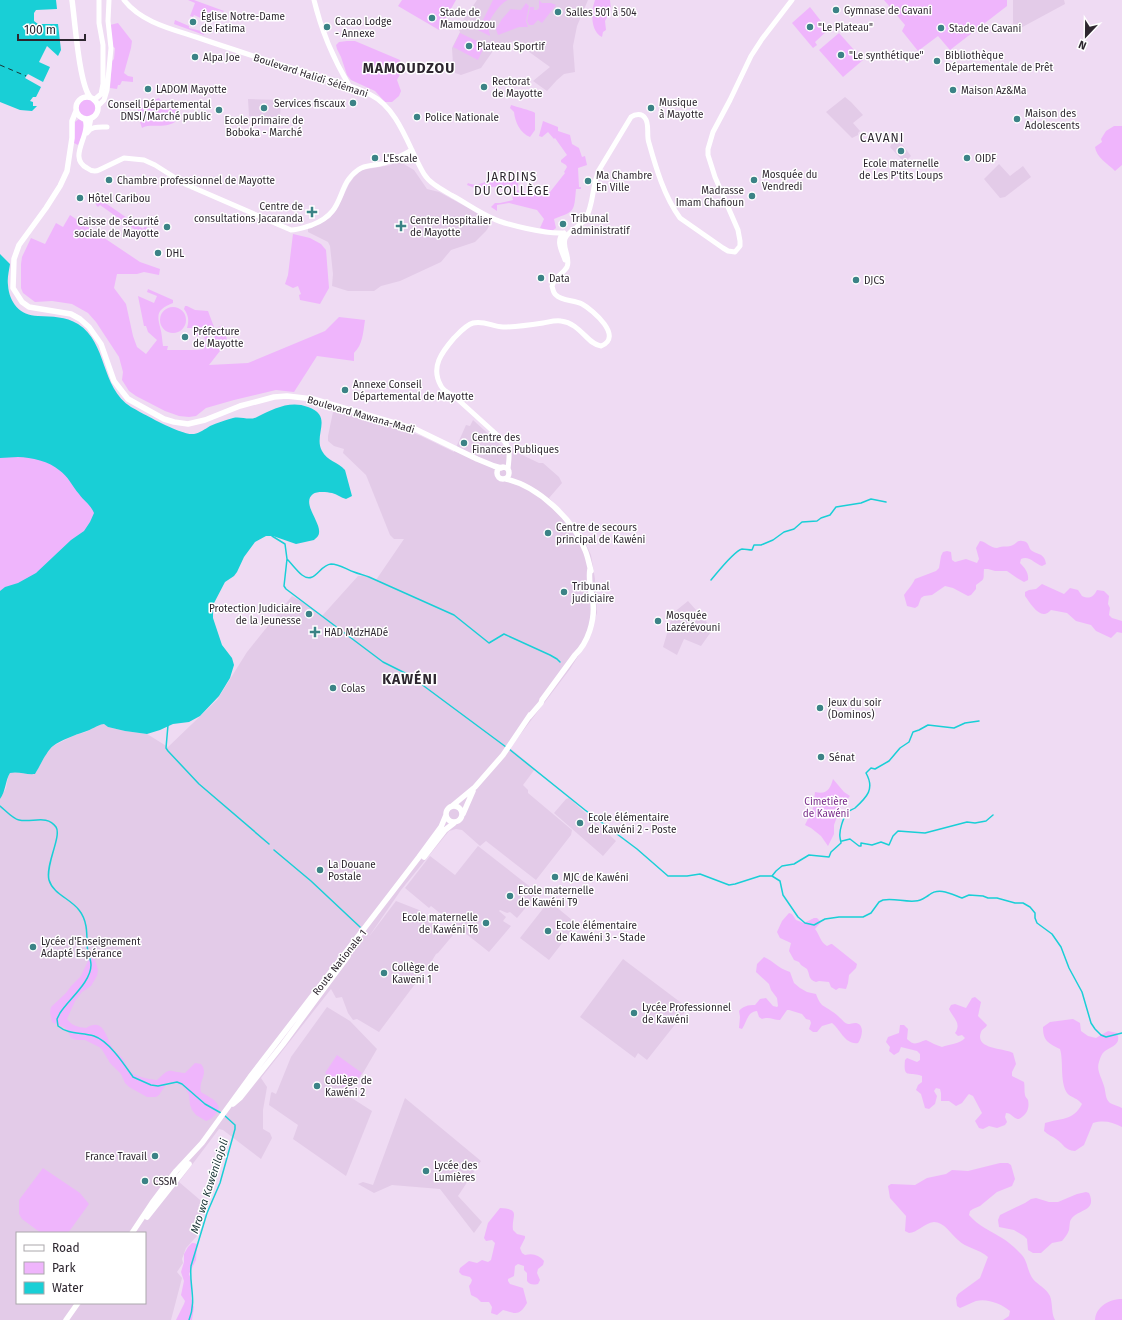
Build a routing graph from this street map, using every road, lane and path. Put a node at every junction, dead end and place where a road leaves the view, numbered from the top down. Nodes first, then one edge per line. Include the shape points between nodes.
1 (72, 0) edge
2 (99, 0) edge
3 (110, 0) edge
4 (124, 0) edge
5 (314, 0) edge
6 (792, 0) edge
7 (82, 74) junction
8 (344, 76) junction
9 (341, 84) junction
10 (350, 87) junction
11 (92, 98) junction
12 (80, 99) junction
13 (98, 106) junction
14 (78, 114) junction
15 (88, 119) junction
16 (107, 127) dead end
17 (88, 131) junction
18 (85, 136) junction
19 (412, 150) junction
20 (562, 237) junction
21 (477, 459) junction
22 (505, 468) junction
23 (497, 474) junction
24 (506, 478) junction
25 (531, 489) junction
26 (475, 787) junction
27 (452, 806) junction
28 (463, 814) junction
29 (446, 815) junction
30 (454, 823) junction
31 (227, 1110) junction
32 (134, 1232) edge
33 (77, 1304) edge
34 (66, 1320) edge

1 - 7 main road
2 - 11 street via 103,84 101,94
3 - 13 street via 108,21 111,54 107,90 104,100
4 - 9 street, Boulevard Halidi Sélémani via 139,15 167,27
5 - 8 street
6 - 20 street via 751,56 713,132 708,149 715,177 739,236 740,246 735,252 723,248 680,218 657,171 647,136 645,118 637,115 631,117 598,170 588,214 580,226
7 - 11 main road via 86,91
7 - 12 main road via 83,89
8 - 9 street
8 - 10 street
9 - 10 street, Boulevard Halidi Sélémani
10 - 19 street, Boulevard Halidi Sélémani via 372,95 381,102 398,124
11 - 12 main road
11 - 13 main road
12 - 14 main road via 76,104
13 - 15 main road via 96,115
14 - 15 main road
14 - 21 main road, Boulevard Mawana-Madi via 72,122 71,145 54,196 22,238 16,251 13,288 22,302 29,307 71,314 89,327 101,344 114,382 128,399 181,424 195,423 240,406 274,397 300,397 415,429
15 - 17 street
15 - 18 street
16 - 17 street via 97,127
17 - 18 street
18 - 19 street via 79,158 82,165 92,171 124,158 144,160 185,184 291,230 319,222 330,215 347,182 358,169 382,164
19 - 20 street, Boulevard Halidi Sélémani via 428,180 466,204 497,221
20 - 22 street via 568,264 553,282 554,292 560,298 584,305 606,327 610,336 608,341 599,346 576,326 562,321 502,327 475,322 451,342 437,364 437,377 444,390 505,442 510,458
21 - 22 main road, Boulevard Mawana-Madi
21 - 23 main road, Boulevard Mawana-Madi
22 - 23 main road via 498,470
22 - 24 main road via 509,475
22 - 25 main road
23 - 24 main road via 502,479
24 - 25 main road
25 - 26 main road via 548,500 582,543 590,569 592,618 590,628 575,655
26 - 27 main road
26 - 28 main road
27 - 28 main road via 460,808
27 - 29 main road
28 - 30 main road via 460,821
29 - 30 main road via 449,821
29 - 31 main road, Route Nationale 1 via 420,858
30 - 31 main road, Route Nationale 1 via 444,831 362,936 284,1043 240,1098
31 - 32 main road, Route Nationale 1 via 176,1171
33 - 34 main road

